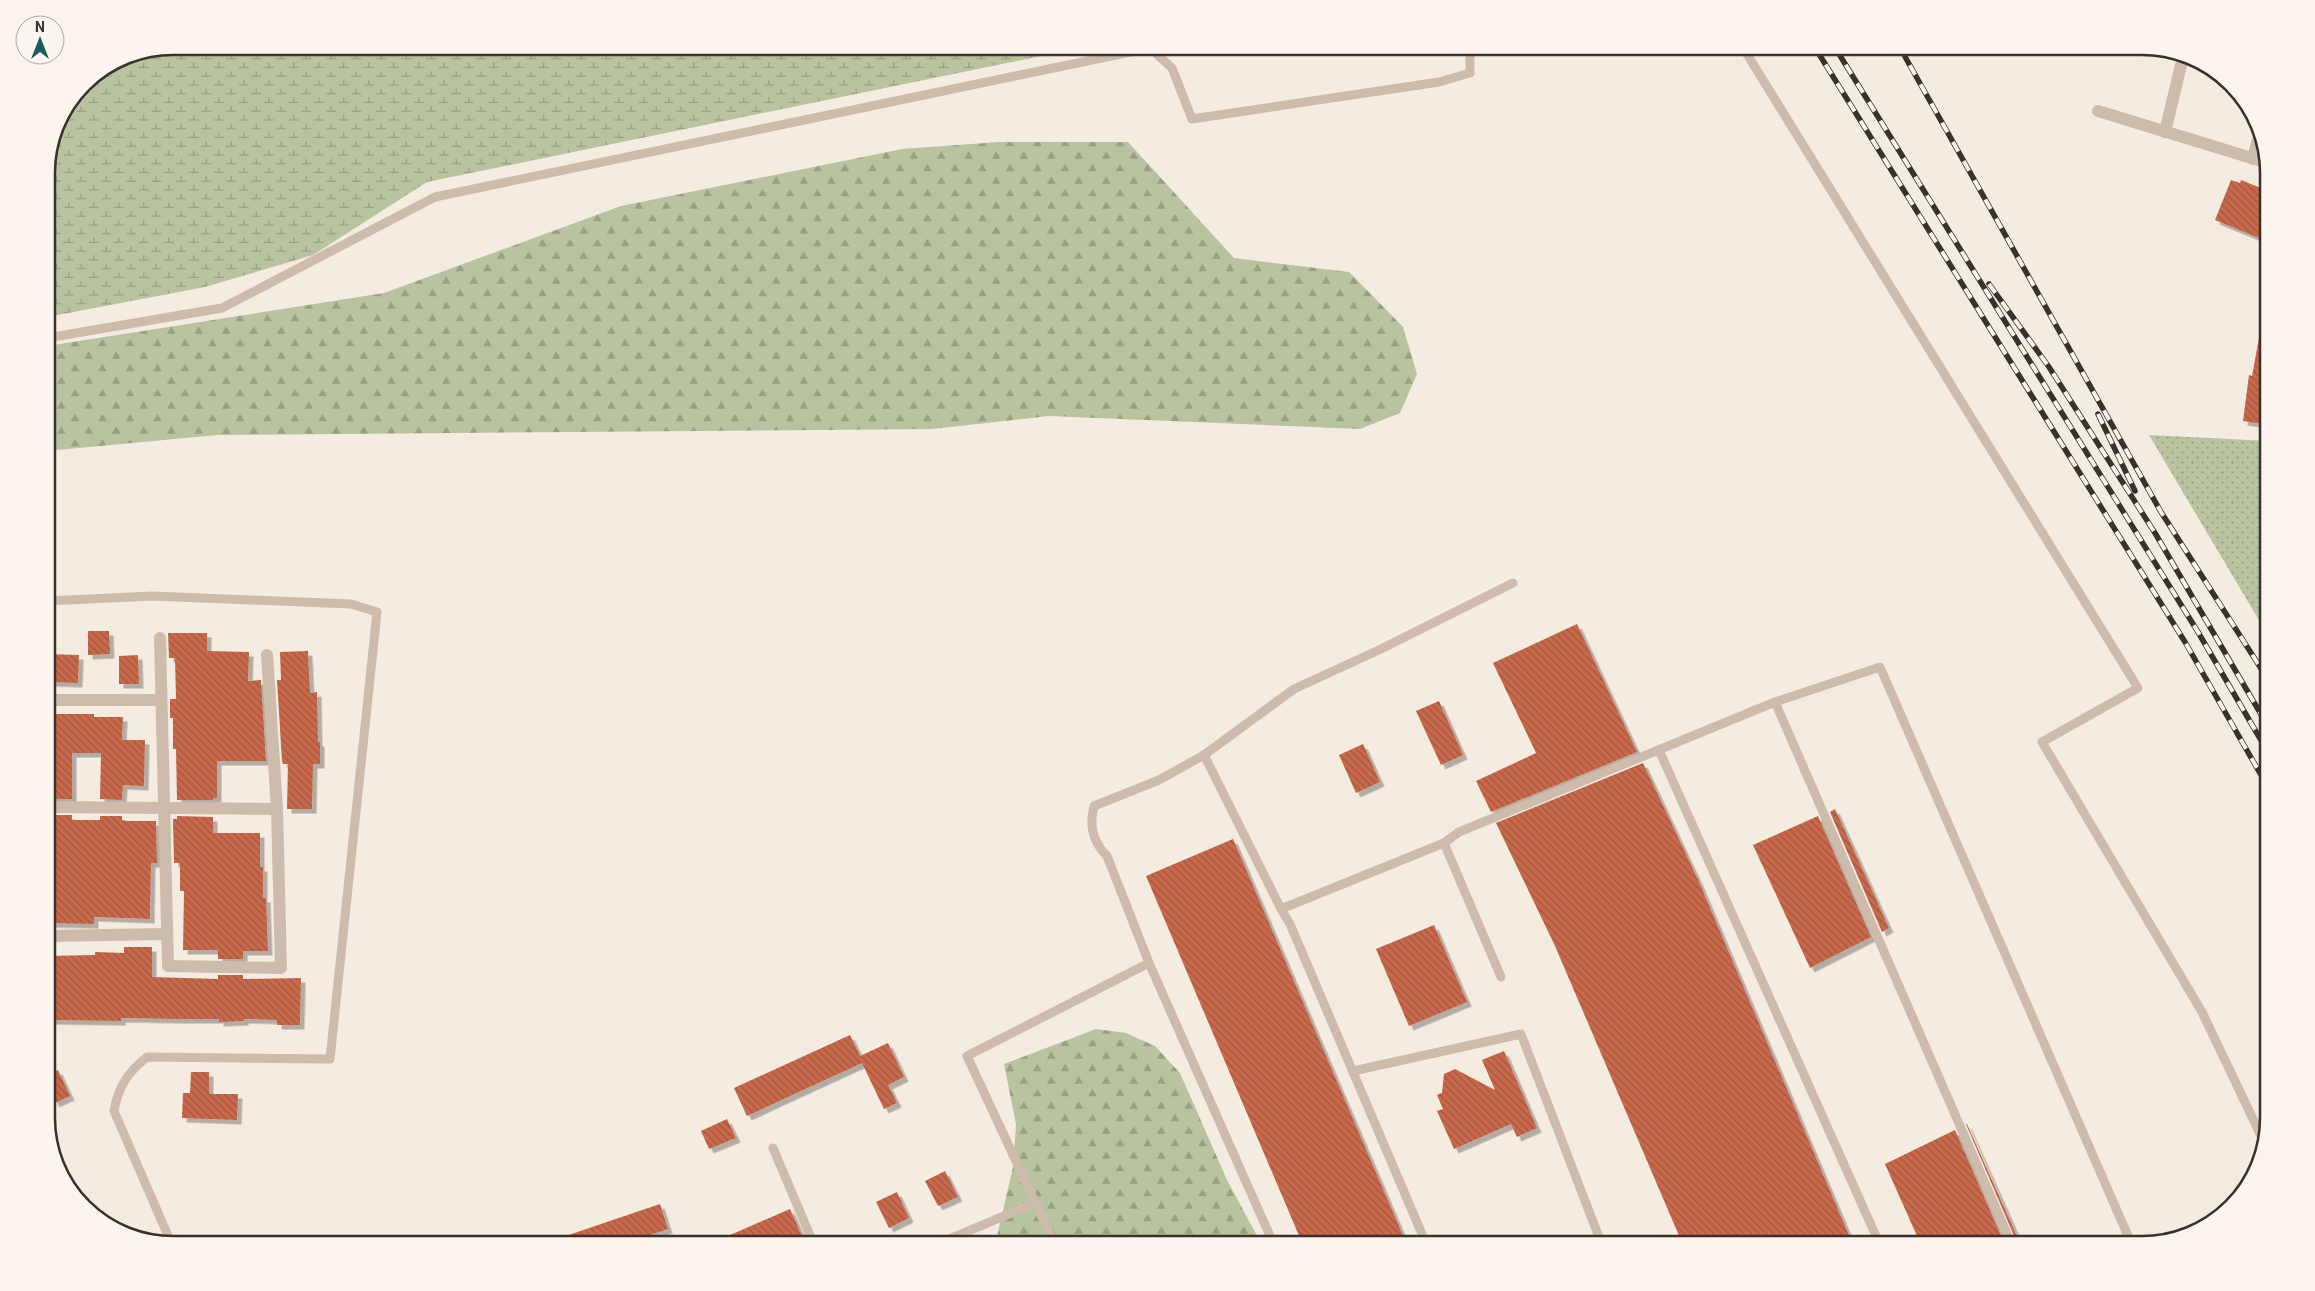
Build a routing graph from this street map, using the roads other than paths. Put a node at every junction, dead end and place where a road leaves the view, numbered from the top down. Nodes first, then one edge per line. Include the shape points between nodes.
1 (1116, 55) edge
2 (1161, 55) edge
3 (1470, 55) edge
4 (1748, 55) edge
5 (2182, 62) edge
6 (2098, 111) dead end
7 (2165, 132) junction
8 (2257, 146) edge
9 (2254, 159) junction
10 (2259, 161) edge
11 (55, 336) edge
12 (1513, 582) dead end
13 (55, 601) edge
14 (160, 638) dead end
15 (267, 655) dead end
16 (55, 700) edge
17 (160, 700) junction
18 (1775, 702) junction
19 (1659, 750) junction
20 (1204, 755) junction
21 (55, 807) edge
22 (163, 808) junction
23 (277, 809) junction
24 (1444, 843) junction
25 (1281, 909) junction
26 (167, 934) junction
27 (55, 936) edge
28 (1149, 963) junction
29 (1501, 977) dead end
30 (1353, 1071) junction
31 (2259, 1132) edge
32 (773, 1148) dead end
33 (1035, 1203) junction
34 (1422, 1234) dead end
35 (168, 1236) edge
36 (810, 1236) edge
37 (956, 1236) edge
38 (1050, 1236) edge
39 (1270, 1236) edge
40 (1599, 1236) edge
41 (1876, 1236) edge
42 (2008, 1236) edge
43 (2128, 1236) edge

1 - 11 lane via 435,197 222,308
2 - 3 lane via 1172,68 1192,118 1439,82 1470,73
4 - 31 lane via 2138,688 2042,742 2202,1012
5 - 7 street
6 - 7 street
7 - 9 street
8 - 9 street
9 - 10 street
12 - 20 lane via 1294,689
13 - 35 lane via 152,596 351,604 377,612 330,1059 147,1057 128,1074 116,1098 114,1111
14 - 17 street
15 - 23 street
16 - 17 street
17 - 22 street
18 - 19 lane
18 - 42 lane
18 - 43 lane via 1880,667
19 - 24 lane via 1459,832
19 - 41 lane
20 - 25 lane
20 - 28 lane via 1159,780 1094,806 1092,813 1093,835 1107,856
21 - 22 street
22 - 23 street
22 - 26 street
23 - 26 street via 281,968 168,966
24 - 25 lane
24 - 29 lane
25 - 30 lane
26 - 27 street
28 - 33 lane via 967,1056
28 - 39 lane
30 - 34 lane
30 - 40 lane via 1521,1034
32 - 36 lane
33 - 37 lane
33 - 38 lane

